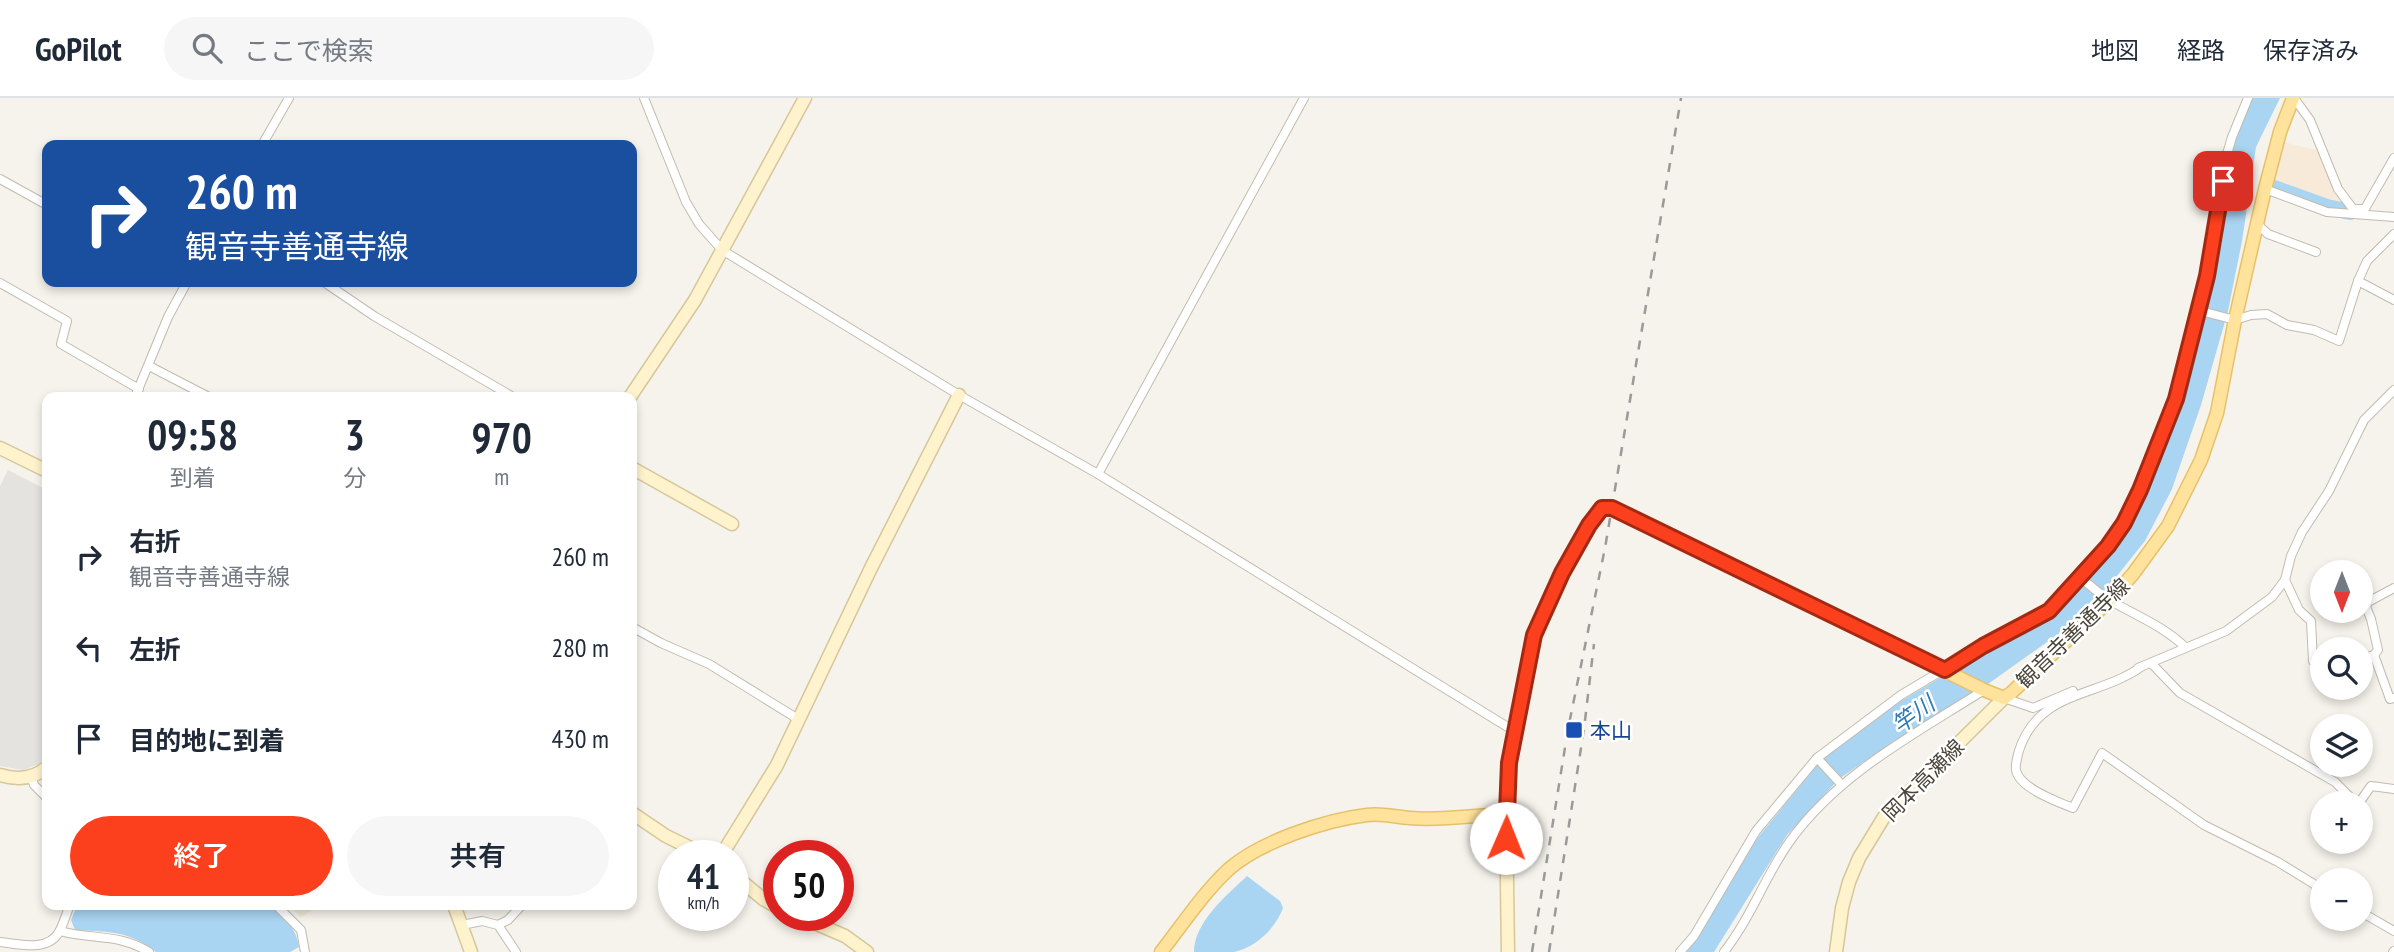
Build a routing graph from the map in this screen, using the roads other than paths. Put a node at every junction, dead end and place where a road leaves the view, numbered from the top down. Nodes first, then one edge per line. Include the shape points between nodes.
1 (289, 98) edge
2 (644, 98) edge
3 (804, 98) edge
4 (1304, 98) edge
5 (2248, 98) edge
6 (2294, 98) edge
7 (265, 140) edge
8 (2394, 158) edge
9 (0, 179) edge
10 (2265, 189) junction
11 (42, 202) edge
12 (2363, 212) junction
13 (2394, 217) edge
14 (2257, 224) junction
15 (2394, 234) edge
16 (722, 250) junction
17 (2316, 252) dead end
18 (2358, 281) junction
19 (0, 283) edge
20 (184, 287) edge
21 (331, 287) edge
22 (2394, 300) edge
23 (2200, 311) junction
24 (2231, 319) junction
25 (149, 366) junction
26 (2394, 390) edge
27 (135, 392) edge
28 (137, 392) edge
29 (199, 392) edge
30 (504, 392) edge
31 (634, 392) edge
32 (958, 395) junction
33 (0, 448) edge
34 (42, 469) edge
35 (637, 471) edge
36 (1098, 474) junction
37 (732, 524) dead end
38 (2081, 578) junction
39 (2285, 580) junction
40 (2394, 588) edge
41 (2107, 599) junction
42 (637, 630) edge
43 (2312, 637) edge
44 (2185, 647) junction
45 (2374, 655) joint
46 (2151, 663) junction
47 (2141, 667) junction
48 (1946, 670) junction
49 (1984, 690) junction
50 (2004, 698) junction
51 (2394, 698) edge
52 (798, 719) junction
53 (1514, 731) junction
54 (1818, 759) junction
55 (42, 771) edge
56 (0, 775) edge
57 (31, 776) junction
58 (1841, 784) junction
59 (2394, 789) edge
60 (2344, 791) edge
61 (2367, 791) edge
62 (42, 793) edge
63 (1506, 814) junction
64 (637, 816) edge
65 (674, 840) edge
66 (731, 840) edge
67 (2310, 882) edge
68 (749, 887) edge
69 (763, 899) edge
70 (68, 910) edge
71 (281, 910) edge
72 (456, 910) edge
73 (517, 910) edge
74 (2373, 919) edge
75 (461, 925) junction
76 (498, 925) junction
77 (60, 931) junction
78 (833, 931) edge
79 (2394, 931) edge
80 (0, 942) edge
81 (149, 952) edge
82 (305, 952) edge
83 (471, 952) edge
84 (516, 952) edge
85 (867, 952) edge
86 (1161, 952) edge
87 (1508, 952) edge
88 (1680, 952) edge
89 (1724, 952) edge
90 (1836, 952) edge

1 - 7 street
2 - 16 street via 686,202
3 - 16 street
4 - 36 street
5 - 23 street via 2227,154
6 - 10 main road, 観音寺善通寺線
6 - 12 street via 2311,120 2338,189 2353,209
8 - 12 street
9 - 11 street
10 - 12 street via 2327,212
10 - 14 main road, 観音寺善通寺線
12 - 13 street
14 - 17 street via 2267,234
14 - 24 main road, 観音寺善通寺線
15 - 18 street via 2367,261
16 - 31 street
16 - 32 street
18 - 22 street
18 - 24 street via 2339,341 2267,314
19 - 27 street via 67,321 61,344
20 - 25 street
21 - 30 street
23 - 24 street
23 - 38 street via 2176,399 2140,490 2124,523
24 - 41 main road, 観音寺善通寺線 via 2217,413 2201,460 2168,526 2133,574
25 - 28 street
25 - 29 street
26 - 39 street via 2364,420 2329,491 2302,532
32 - 36 street
32 - 52 street
33 - 34 street
35 - 37 street
36 - 53 street
38 - 41 street
38 - 48 street via 2049,611
39 - 43 street via 2298,610 2311,621
39 - 44 street via 2272,597 2226,631
40 - 45 street via 2365,607 2378,650
41 - 44 street via 2147,619
41 - 50 main road, 観音寺善通寺線
42 - 52 street via 709,664
44 - 46 street
45 - 51 street via 2390,699
46 - 47 street
46 - 60 street via 2180,693
47 - 50 street via 2033,708
47 - 67 street via 2071,696 2036,720 2018,755 2015,769 2020,779 2073,808 2102,753 2204,825
48 - 49 main road, 観音寺善通寺線
48 - 53 main road, 観音寺善通寺線 via 1612,508 1602,508 1562,573 1534,635
48 - 54 street via 1871,715
49 - 50 main road, 観音寺善通寺線
49 - 58 street
50 - 90 street, 岡本高瀬線 via 1884,817 1849,882
52 - 66 street via 777,765
53 - 63 main road, 観音寺善通寺線
54 - 58 street
54 - 88 street via 1756,831
55 - 57 street
56 - 57 street
57 - 62 street
58 - 89 street via 1790,842
59 - 61 street via 2371,786
63 - 86 main road via 1411,818 1369,814 1269,844 1221,878
63 - 87 street
64 - 65 street
68 - 69 street
70 - 77 street
71 - 82 street via 301,930
72 - 75 street
73 - 76 street
74 - 79 street
75 - 76 street via 482,921
75 - 83 street
76 - 84 street
77 - 80 street via 55,939 36,946
77 - 81 street via 117,938
78 - 85 street

